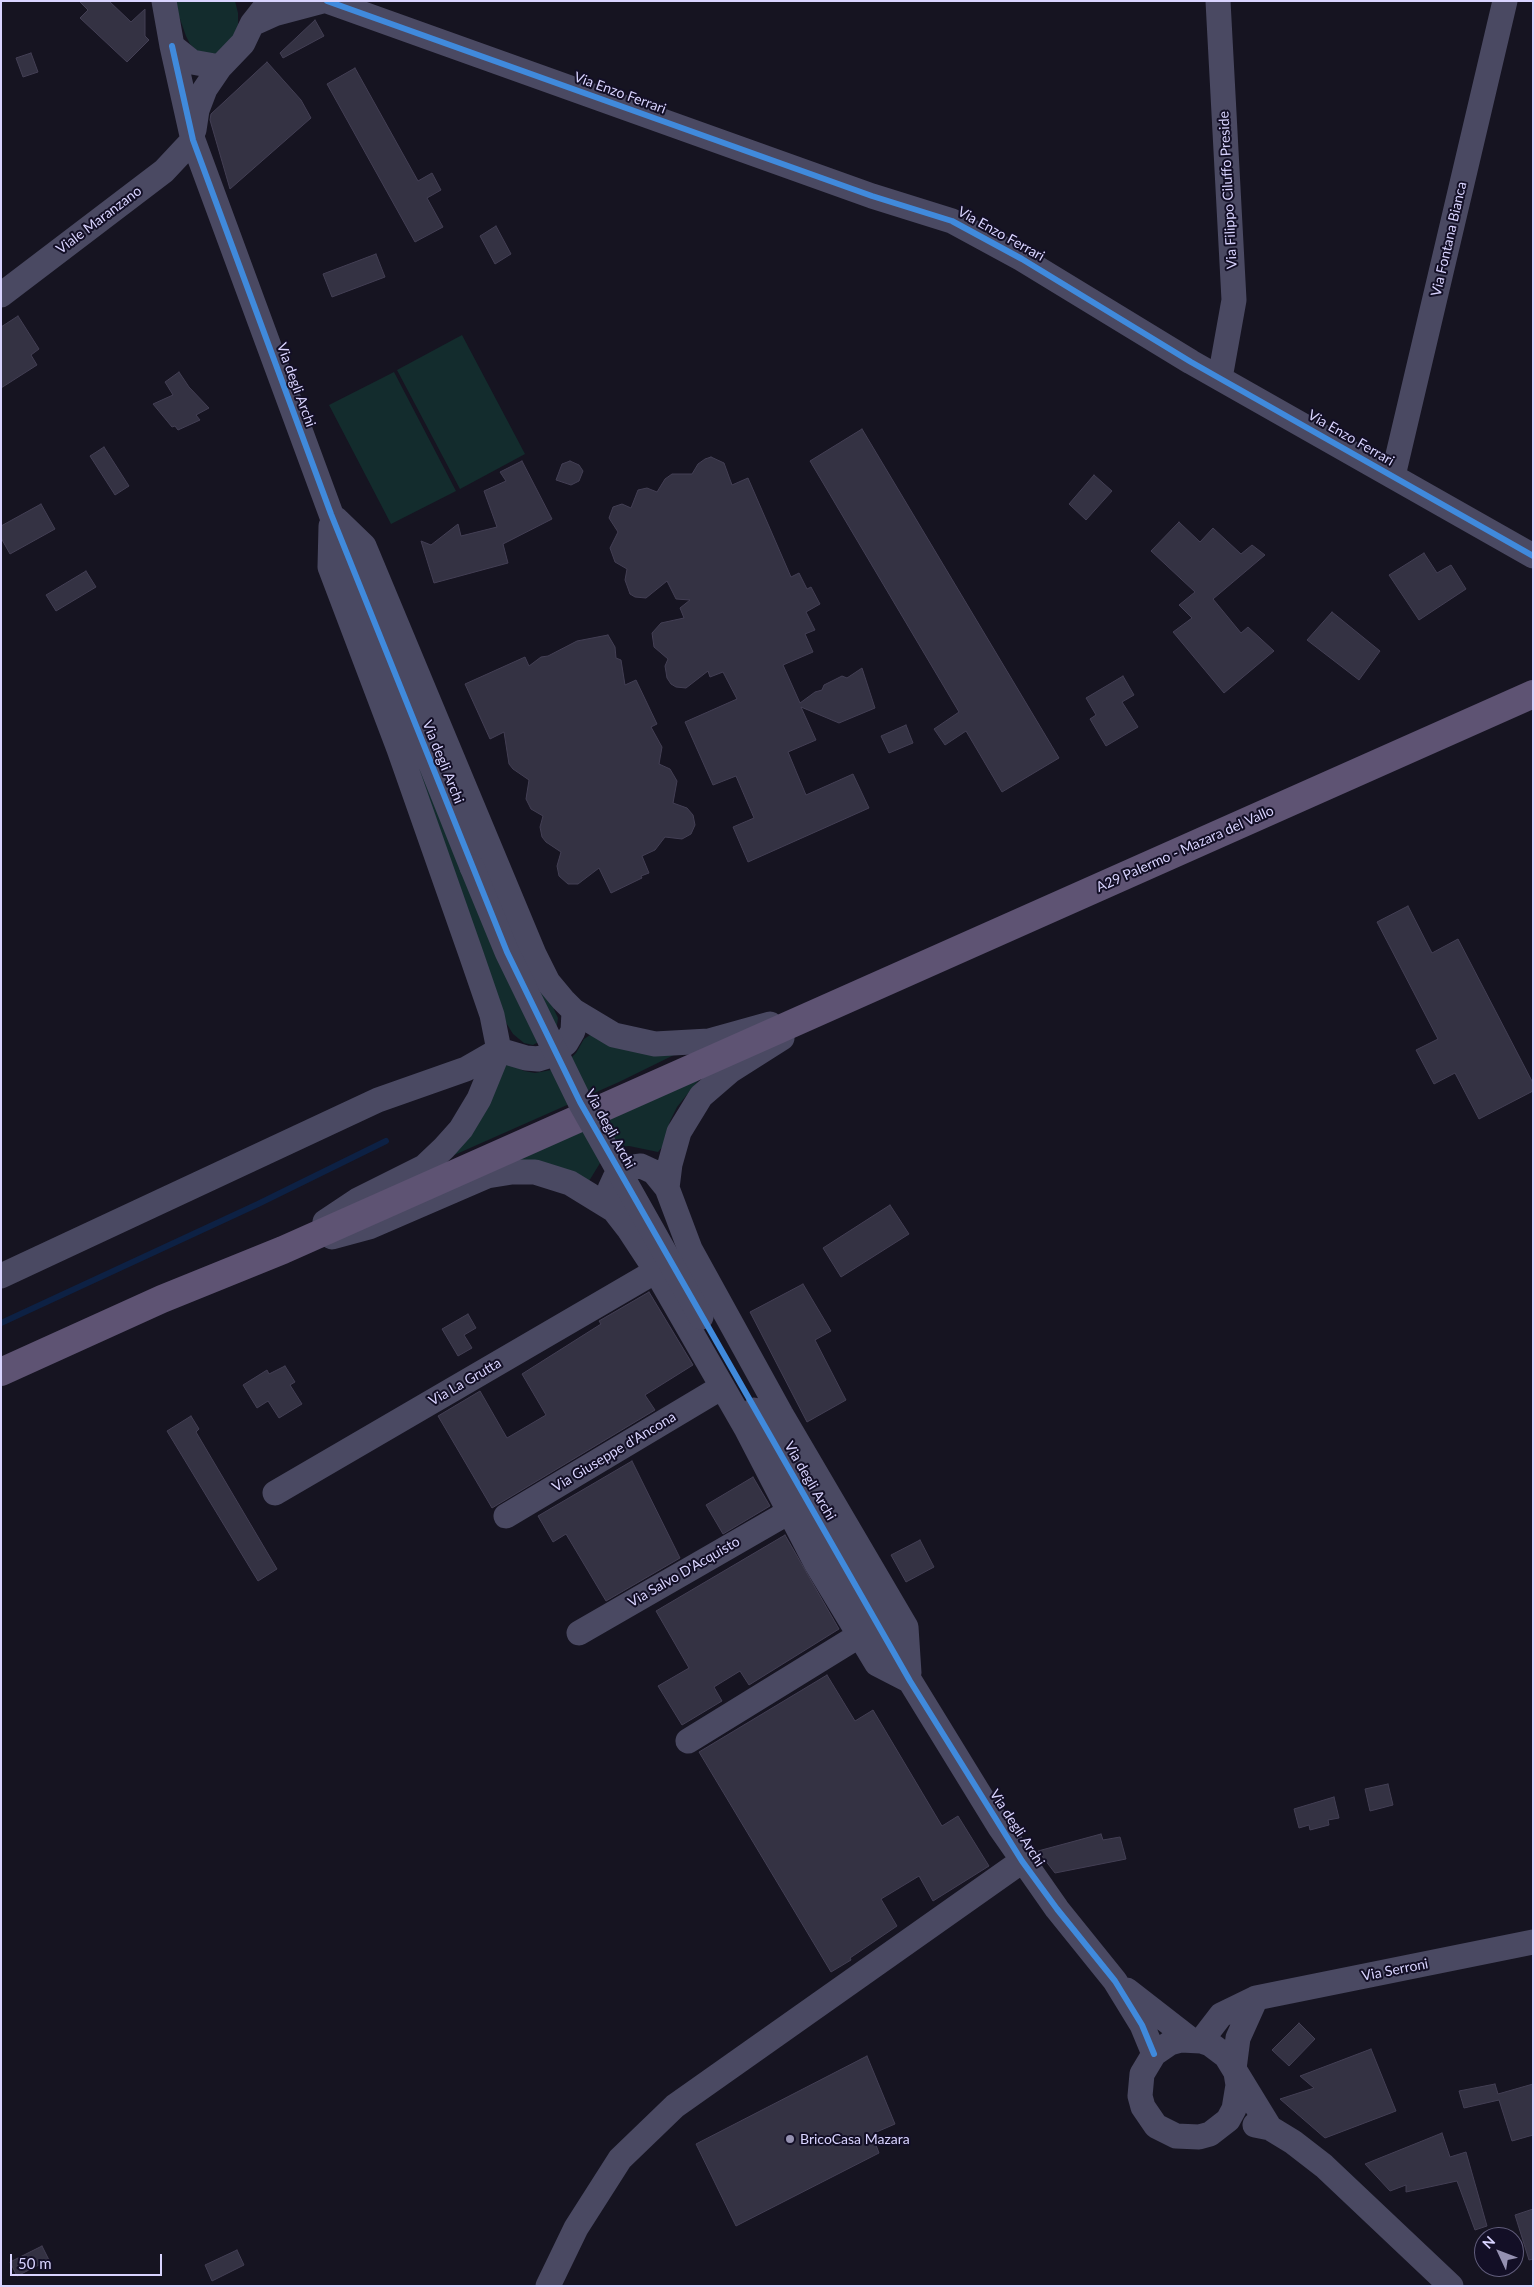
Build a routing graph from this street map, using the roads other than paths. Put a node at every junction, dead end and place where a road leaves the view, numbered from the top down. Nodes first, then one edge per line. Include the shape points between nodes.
1 (270, 1) edge
2 (323, 1) edge
3 (327, 1) edge
4 (1218, 1) edge
5 (1505, 1) edge
6 (164, 2) edge
7 (249, 13) edge
8 (172, 46) junction
9 (220, 67) junction
10 (193, 140) junction
11 (1, 295) edge
12 (1220, 378) junction
13 (1393, 476) junction
14 (331, 514) junction
15 (1533, 556) edge
16 (1533, 694) edge
17 (838, 1004) junction
18 (574, 1011) junction
19 (499, 1050) junction
20 (667, 1188) junction
21 (614, 1210) junction
22 (283, 1250) junction
23 (656, 1271) junction
24 (1, 1276) edge
25 (1, 1372) edge
26 (722, 1387) junction
27 (275, 1493) dead end
28 (789, 1512) junction
29 (506, 1516) dead end
30 (580, 1633) dead end
31 (860, 1636) junction
32 (910, 1681) junction
33 (688, 1741) dead end
34 (1022, 1861) junction
35 (1533, 1942) edge
36 (1115, 1981) junction
37 (1256, 1998) junction
38 (1196, 2040) junction
39 (1154, 2054) junction
40 (1235, 2071) junction
41 (1228, 2120) junction
42 (1270, 2128) junction
43 (548, 2286) edge
44 (1451, 2286) edge

1 - 7 street
2 - 7 street via 282,11
3 - 12 street, Via Enzo Ferrari via 872,196 952,220
4 - 12 street, Via Filippo Ciluffo Preside via 1234,300
5 - 13 street, Via Fontana Bianca
6 - 8 street, Via degli Archi
7 - 9 street via 243,43
8 - 9 street via 192,62
8 - 10 street, Via degli Archi
9 - 10 street via 204,89
10 - 11 street, Viale Maranzano via 164,171
10 - 14 street, Via degli Archi
12 - 13 street, Via Enzo Ferrari
13 - 15 street, Via Enzo Ferrari
14 - 18 street via 364,546 534,954 548,982
14 - 19 street via 330,566 471,954 492,1015
14 - 32 street, Via degli Archi, bridge via 507,952 580,1102
16 - 17 main road, A29 Palermo - Mazara del Vallo
17 - 18 street via 708,1042 684,1044 655,1044 614,1035
17 - 20 street via 730,1071 701,1096 679,1132
17 - 22 main road, A29 Palermo - Mazara del Vallo
18 - 19 street via 573,1031 566,1043 551,1055 526,1058
19 - 22 street via 479,1099 461,1129 424,1167 358,1200
19 - 24 street via 466,1069 378,1100
20 - 21 street via 654,1172 641,1166 626,1168 614,1178 610,1189
20 - 32 street via 690,1249 781,1414 906,1627
21 - 22 street via 570,1183 535,1172 512,1172 487,1176 369,1227
21 - 23 street
22 - 25 main road, A29 Palermo - Mazara del Vallo via 162,1299
23 - 26 street
23 - 27 street, Via La Grutta
26 - 28 street
26 - 29 street, Via Giuseppe d'Ancona
28 - 30 street, Via Salvo D'Acquisto
28 - 31 street
31 - 32 street via 878,1664
31 - 33 street
32 - 34 street, Via degli Archi
34 - 36 street, Via degli Archi
34 - 43 street via 675,2106 620,2159 576,2228
35 - 37 street, Via Serroni
36 - 38 street, Via degli Archi
36 - 39 street, Via degli Archi via 1142,2025
37 - 38 street, Via Serroni via 1221,2015
37 - 40 street via 1238,2038
38 - 39 street via 1170,2043
38 - 40 street via 1219,2049
39 - 41 street via 1142,2074 1140,2096 1156,2126 1187,2138 1210,2134
40 - 41 street via 1238,2097
40 - 42 street
41 - 42 street
42 - 44 street via 1324,2166

